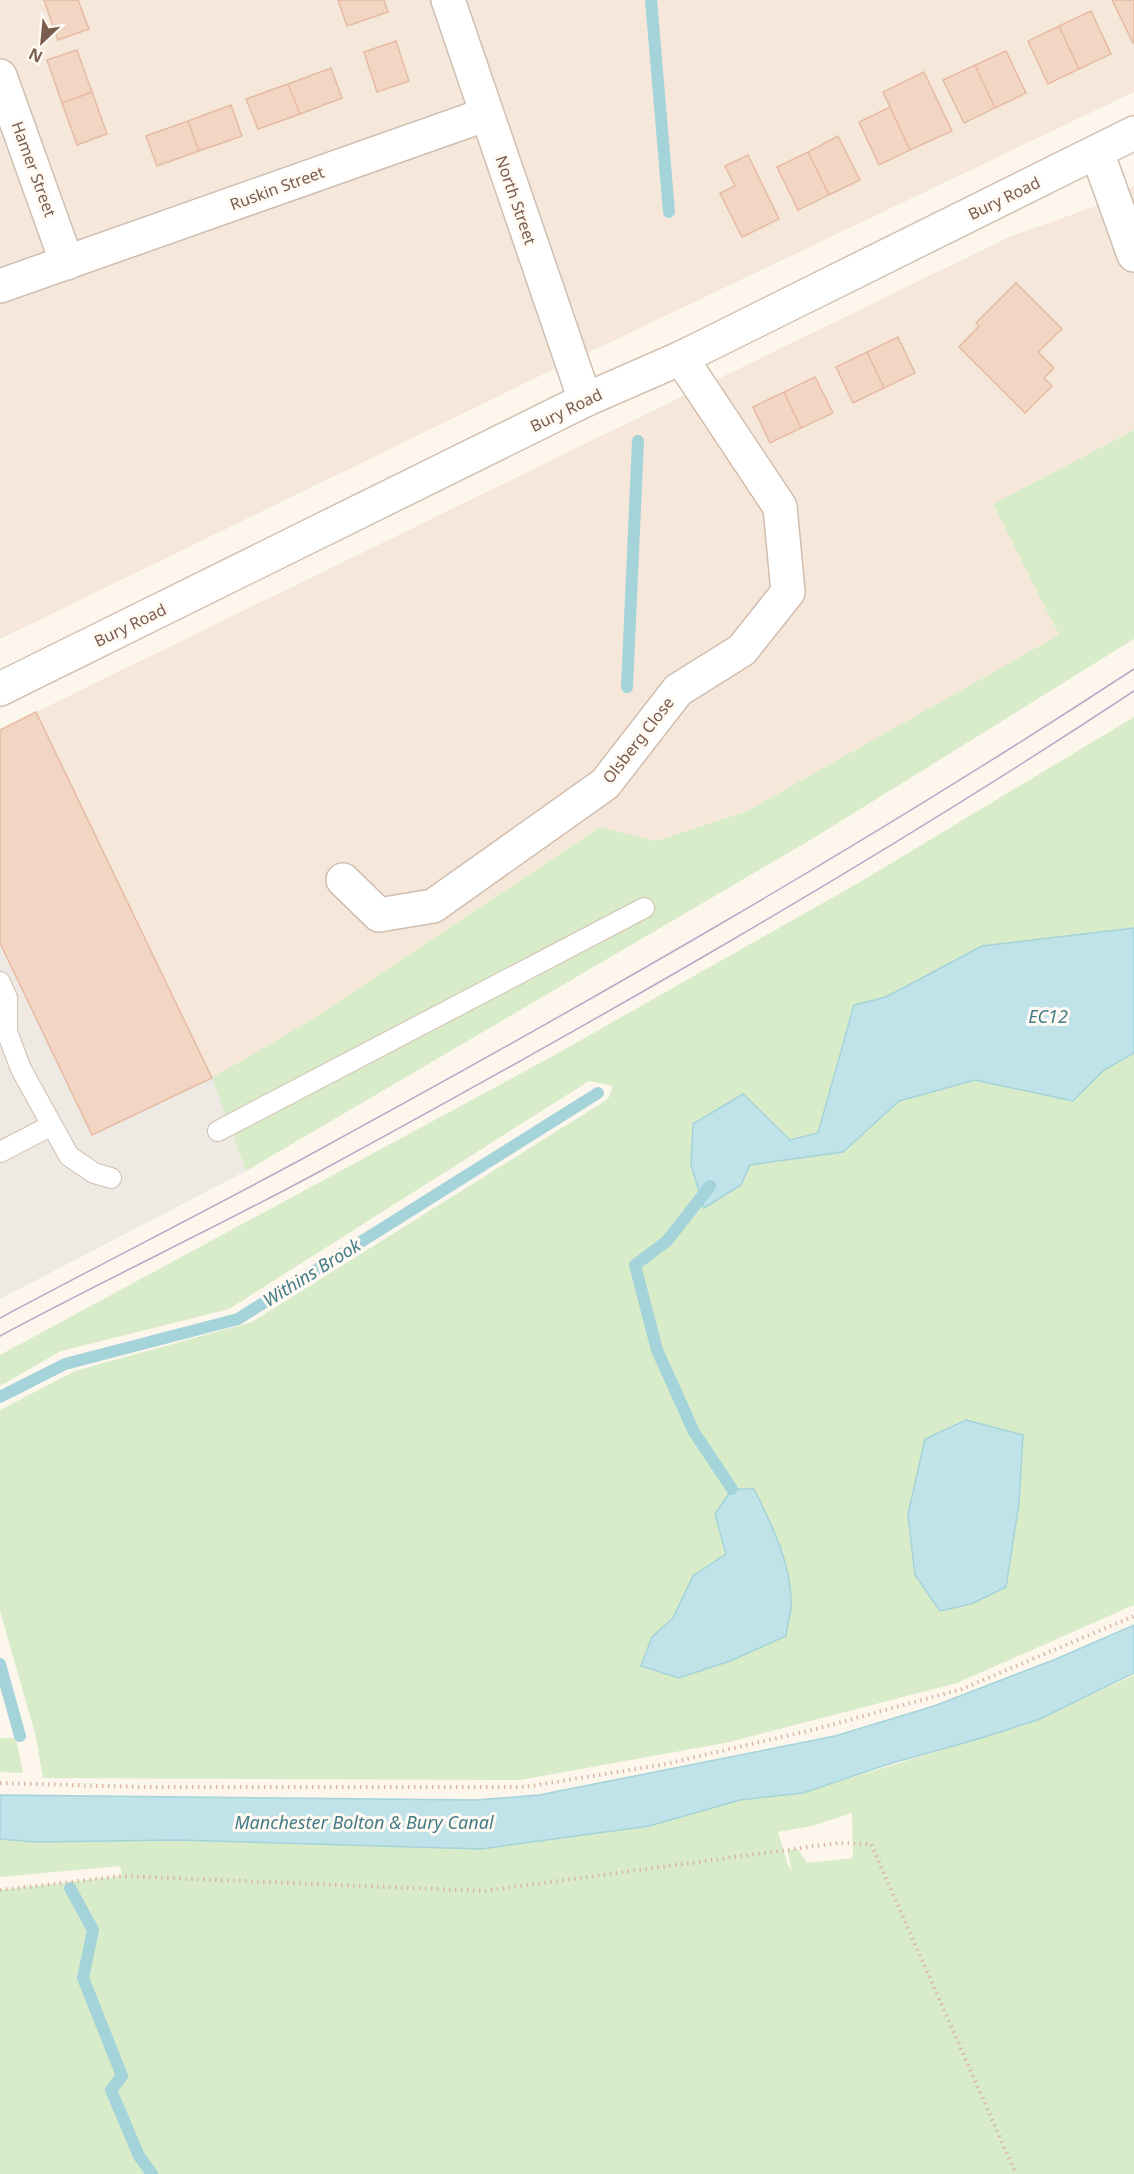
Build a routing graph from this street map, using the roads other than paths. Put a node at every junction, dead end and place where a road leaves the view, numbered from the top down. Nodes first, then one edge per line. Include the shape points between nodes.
1 (448, 0) edge
2 (0, 76) edge
3 (487, 114) junction
4 (1134, 134) edge
5 (1097, 152) junction
6 (1134, 255) edge
7 (67, 263) junction
8 (0, 286) edge
9 (681, 358) junction
10 (585, 400) junction
11 (0, 689) edge
12 (343, 880) dead end
13 (644, 908) dead end
14 (0, 982) edge
15 (52, 1125) junction
16 (218, 1131) dead end
17 (0, 1152) edge
18 (111, 1178) dead end

1 - 3 street, North Street
2 - 7 street, Hamer Street
3 - 7 street, Ruskin Street
3 - 10 street, North Street
4 - 5 street, Bury Road
5 - 6 street
5 - 9 street, Bury Road
7 - 8 street, Ruskin Street
9 - 10 street, Bury Road
9 - 12 street, Olsberg Close via 780,507 788,592 742,650 678,690 605,784 433,906 380,915
10 - 11 street, Bury Road
13 - 16 lane
14 - 15 lane via 8,998 7,1032 21,1069
15 - 17 lane
15 - 18 lane via 69,1156 94,1173

